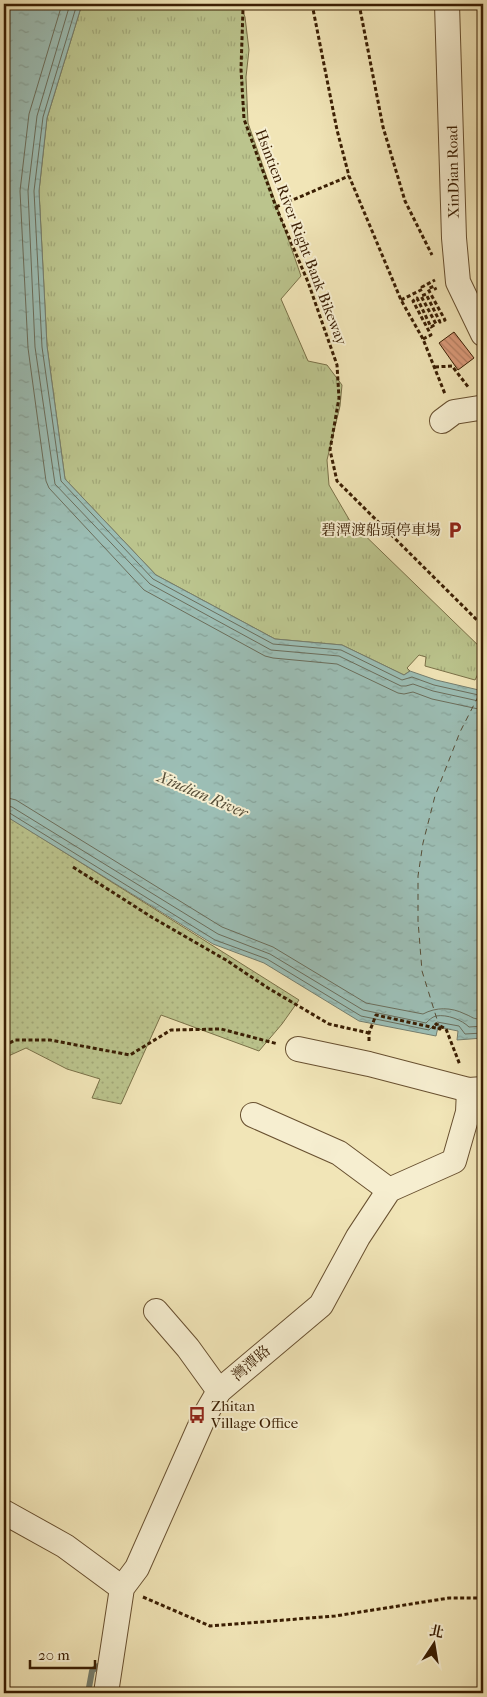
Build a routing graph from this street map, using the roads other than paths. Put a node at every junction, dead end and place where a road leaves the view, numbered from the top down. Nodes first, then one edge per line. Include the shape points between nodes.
1 (447, 4) edge
2 (483, 334) edge
3 (481, 409) edge
4 (448, 417) road end
5 (298, 1049) road end
6 (476, 1089) edge
7 (253, 1115) dead end
8 (389, 1190) junction
9 (156, 1311) dead end
10 (219, 1391) junction
11 (4, 1512) edge
12 (122, 1588) junction
13 (106, 1693) edge

1 - 2 street, XinDian Road via 458,282
3 - 4 street
5 - 6 street
6 - 8 street via 454,1161
7 - 8 street via 339,1153
8 - 10 street, 灣潭路 via 358,1237 321,1305
9 - 10 street
10 - 12 street, 灣潭路 via 204,1417 137,1568
11 - 12 street via 65,1546
12 - 13 street, 灣潭路

